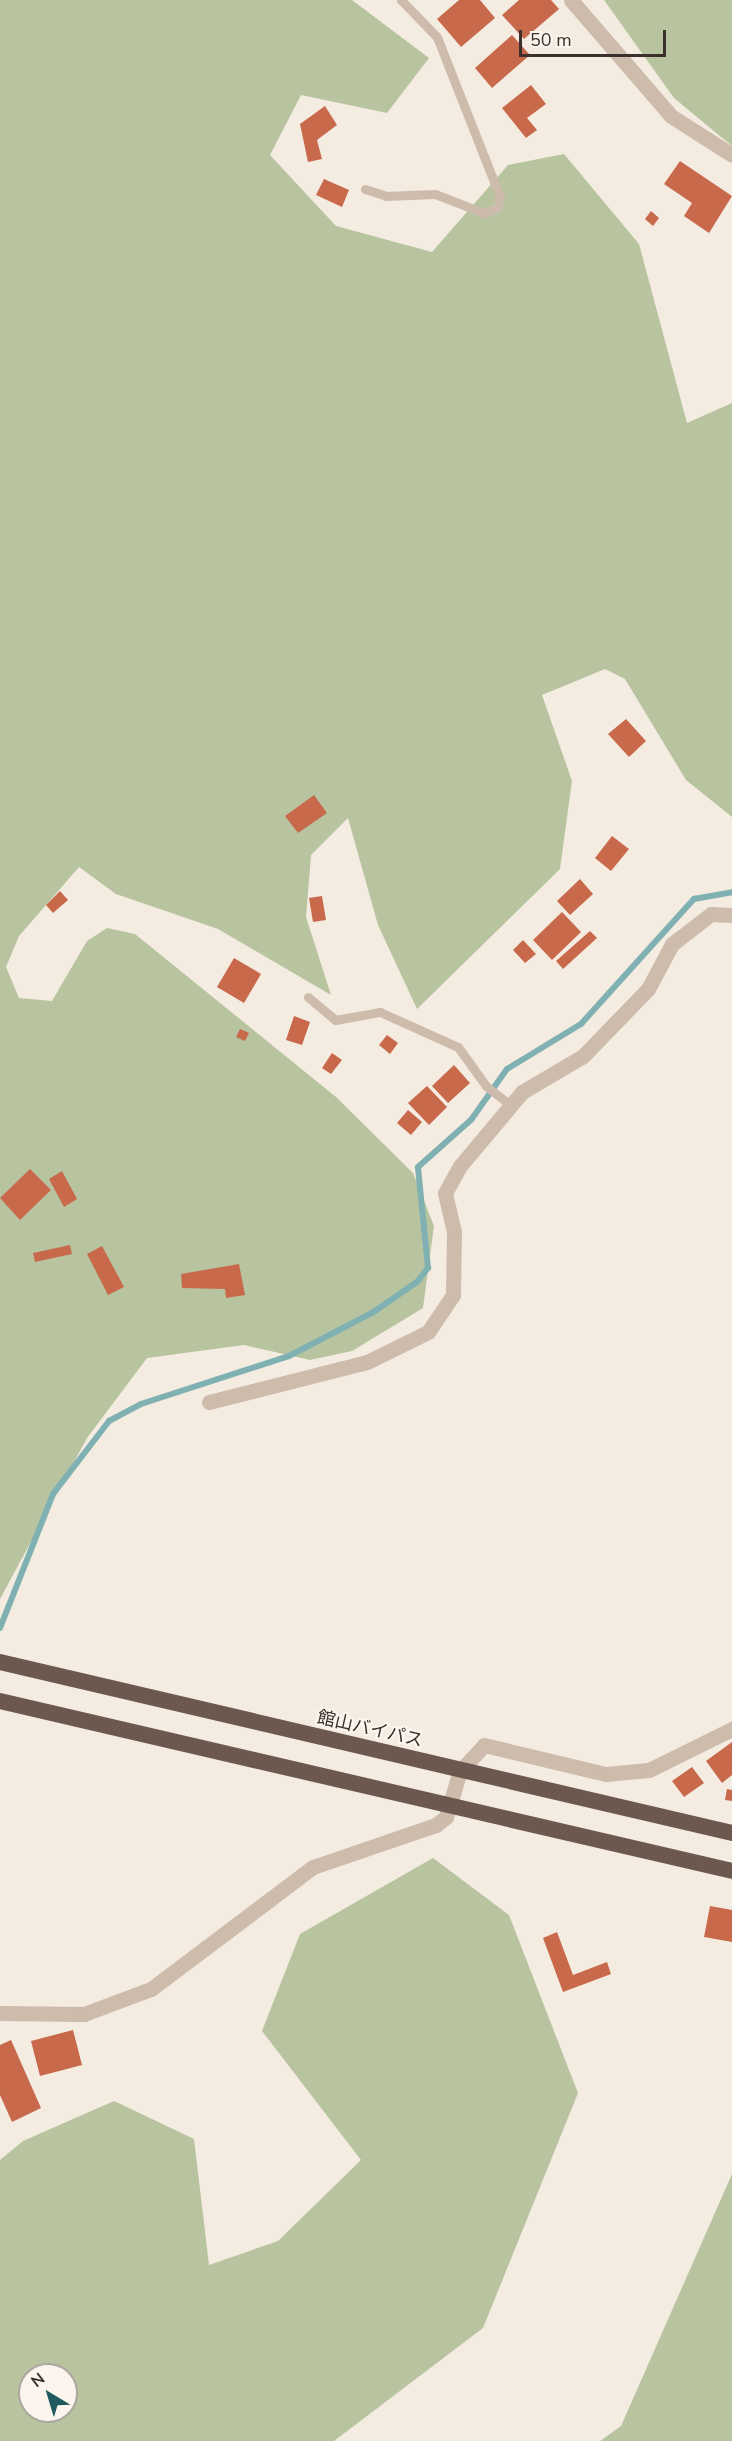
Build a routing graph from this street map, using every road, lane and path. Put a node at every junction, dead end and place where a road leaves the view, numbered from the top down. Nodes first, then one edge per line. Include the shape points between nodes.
1 (401, 0) edge
2 (571, 0) edge
3 (732, 155) edge
4 (365, 189) dead end
5 (732, 915) edge
6 (308, 997) dead end
7 (508, 1102) junction
8 (208, 1402) dead end
9 (0, 1662) edge
10 (8, 1703) edge
11 (732, 1729) edge
12 (460, 1771) junction
13 (450, 1806) junction
14 (732, 1833) edge
15 (732, 1871) edge
16 (0, 2013) edge

1 - 4 lane via 437,38 500,197 497,208 484,213 435,194 386,196
2 - 3 street via 670,116
5 - 7 street via 711,914 672,944 648,989 583,1056
6 - 7 lane via 335,1020 380,1012 458,1047 486,1086
7 - 8 street via 460,1166 445,1193 457,1274 443,1315 428,1332 367,1362
9 - 12 highway, 館山バイパス
10 - 13 highway
11 - 12 street via 649,1770 606,1774 484,1745
12 - 13 street
12 - 14 highway, 館山バイパス
13 - 15 highway
13 - 16 street via 436,1825 412,1838 348,1851 313,1867 151,1989 84,2014

